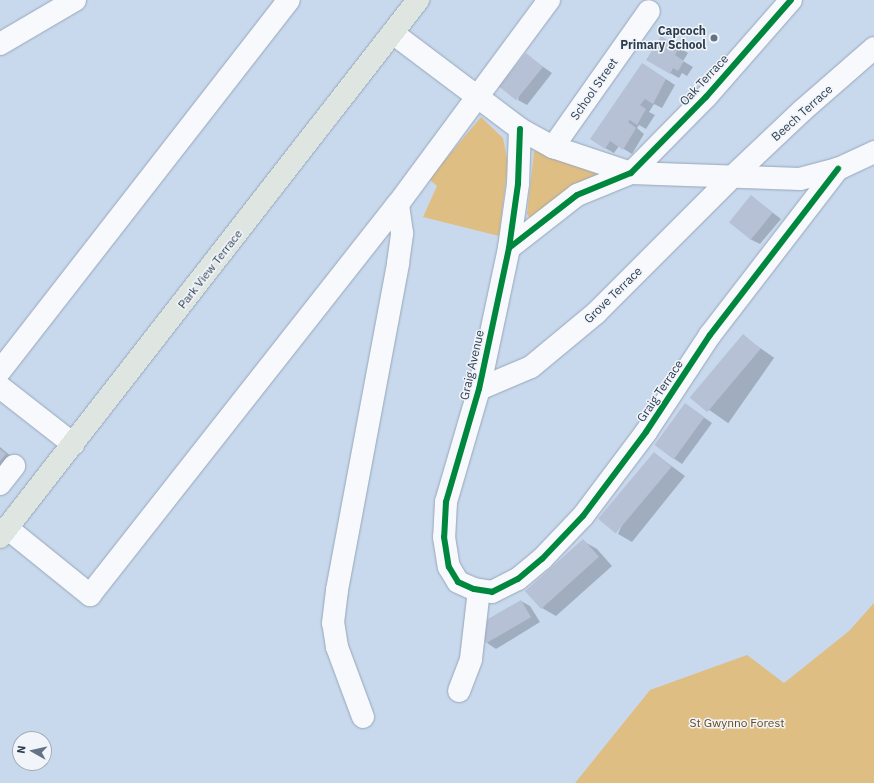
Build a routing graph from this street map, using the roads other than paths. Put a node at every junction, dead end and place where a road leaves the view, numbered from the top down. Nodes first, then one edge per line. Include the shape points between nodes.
1 (75, 0) edge
2 (289, 0) edge
3 (418, 0) edge
4 (549, 0) edge
5 (791, 0) edge
6 (649, 11) dead end
7 (394, 34) junction
8 (0, 44) edge
9 (874, 48) edge
10 (478, 96) junction
11 (520, 129) junction
12 (553, 147) junction
13 (874, 152) edge
14 (838, 169) junction
15 (631, 173) junction
16 (731, 178) junction
17 (398, 204) junction
18 (509, 248) junction
19 (0, 371) edge
20 (0, 387) edge
21 (479, 389) junction
22 (73, 444) junction
23 (14, 466) dead end
24 (0, 484) edge
25 (4, 532) edge
26 (477, 590) junction
27 (459, 690) dead end
28 (363, 717) dead end

1 - 8 street
2 - 19 street via 168,152
3 - 7 main road, Park View Terrace
4 - 10 street
5 - 15 street, Oak Terrace via 706,97
6 - 12 street, School Street
7 - 10 street
7 - 22 main road, Park View Terrace
9 - 16 street, Beech Terrace
10 - 11 street
10 - 17 street
11 - 12 street
11 - 18 street, Graig Avenue via 518,184
12 - 15 street
13 - 14 street
14 - 16 street via 800,179
14 - 26 street, Graig Terrace via 710,335 646,432 583,516 542,559 518,579 492,592
15 - 16 street
15 - 18 street via 577,195
16 - 21 street, Grove Terrace via 584,323 531,367
17 - 25 street via 90,595
17 - 28 street via 402,233 398,263 333,623 337,647
18 - 21 street, Graig Avenue
20 - 22 street
21 - 26 street, Graig Avenue via 446,502 444,537 449,567 458,582
22 - 25 main road, Park View Terrace
23 - 24 street
26 - 27 street via 471,659

